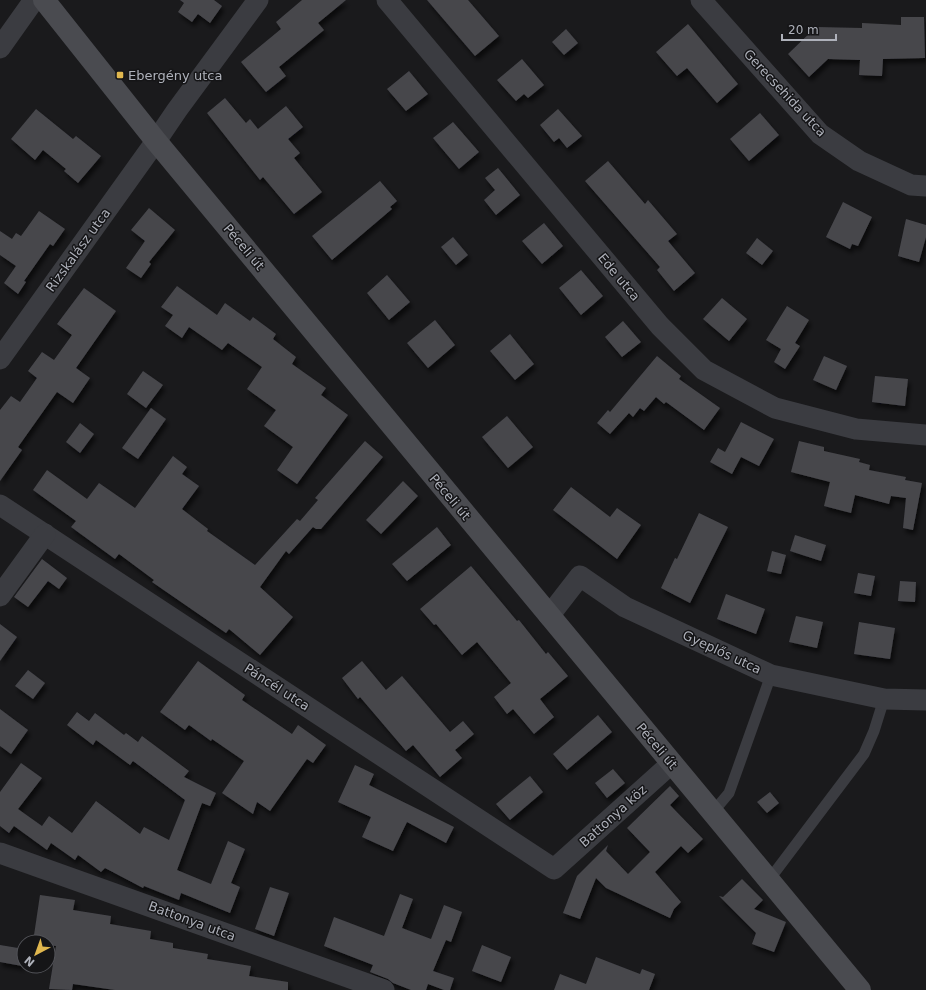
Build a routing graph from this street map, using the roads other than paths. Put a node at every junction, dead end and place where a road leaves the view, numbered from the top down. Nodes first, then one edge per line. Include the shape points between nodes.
1 (34, 0) edge
2 (44, 0) edge
3 (258, 0) edge
4 (387, 0) edge
5 (701, 0) edge
6 (0, 48) edge
7 (156, 141) junction
8 (926, 186) edge
9 (0, 359) edge
10 (926, 435) edge
11 (0, 505) edge
12 (45, 534) junction
13 (0, 596) edge
14 (549, 616) junction
15 (771, 675) junction
16 (884, 699) junction
17 (926, 700) edge
18 (672, 764) junction
19 (713, 812) junction
20 (0, 852) edge
21 (554, 869) joint
22 (769, 880) junction
23 (384, 990) edge
24 (860, 990) edge

1 - 6 street
2 - 7 main road, Péceli út
3 - 7 street
4 - 10 street, Ede utca via 660,326 704,370 775,408 856,429
5 - 8 street, Gerecsehida utca via 820,134 859,161 911,184
7 - 9 street, Rizskalász utca
7 - 14 main road, Péceli út
11 - 12 street, Páncél utca
12 - 13 street
12 - 21 street, Páncél utca
14 - 15 street, Gyeplős utca via 580,576 625,607
14 - 18 main road, Péceli út
15 - 16 street, Gyeplős utca
15 - 19 lane via 729,793
16 - 17 street, Gyeplős utca
16 - 22 lane via 864,754
18 - 19 main road, Péceli út
18 - 21 street, Battonya köz
19 - 22 main road, Péceli út
20 - 23 street, Battonya utca
22 - 24 main road, Péceli út

